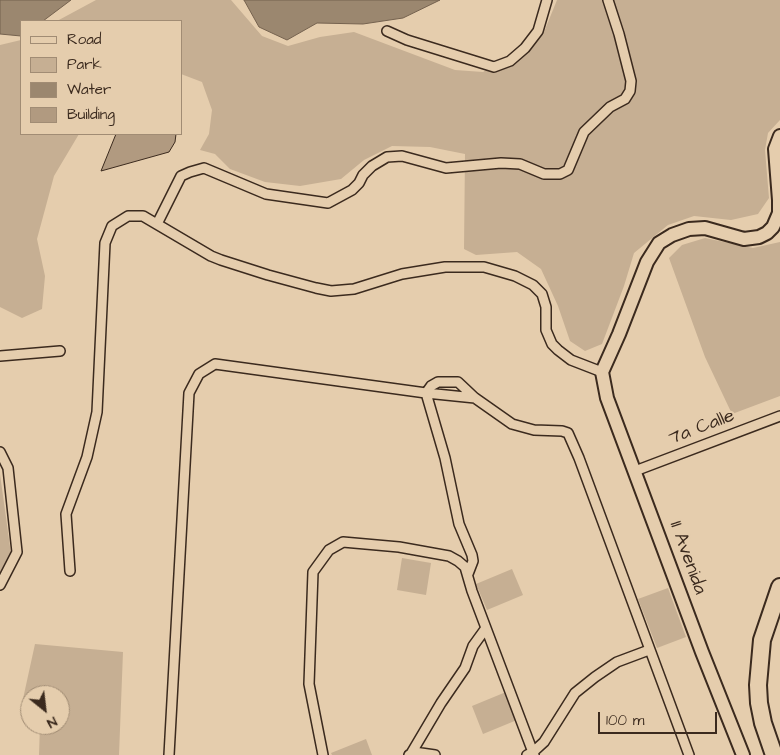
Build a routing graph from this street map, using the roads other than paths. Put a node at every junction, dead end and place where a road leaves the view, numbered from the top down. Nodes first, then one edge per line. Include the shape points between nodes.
1 (547, 0) edge
2 (608, 0) edge
3 (387, 31) dead end
4 (780, 136) edge
5 (157, 224) junction
6 (60, 352) dead end
7 (0, 356) edge
8 (602, 372) junction
9 (426, 393) junction
10 (475, 398) junction
11 (780, 416) edge
12 (0, 452) edge
13 (635, 471) junction
14 (70, 571) dead end
15 (468, 574) junction
16 (0, 585) edge
17 (780, 587) edge
18 (780, 615) edge
19 (486, 628) junction
20 (649, 650) junction
21 (780, 746) edge
22 (410, 754) edge
23 (531, 754) edge
24 (169, 755) edge
25 (323, 755) edge
26 (435, 755) edge
27 (688, 755) edge
28 (743, 755) edge
29 (774, 755) edge

1 - 3 street via 538,31 525,48 510,61 494,67
2 - 5 street via 631,81 630,91 625,99 610,107 584,132 568,170 560,174 544,174 520,164 446,168 402,156 387,157 367,170 352,190 328,203 266,194 204,168 181,176
4 - 8 street via 774,149 779,213 773,227 759,237 744,239 705,228 689,229 659,243 647,262
5 - 8 street via 221,260 331,291 354,289 402,274 445,267 484,267 515,276 542,294 546,307 546,330 552,344 571,360
5 - 14 street via 144,216 128,216 112,226 105,243 97,412 87,457 66,514
6 - 7 street
8 - 13 street, 11 Avenida via 607,398
9 - 10 street
9 - 10 street via 438,382 451,381 464,386
9 - 15 street via 445,458 459,524 472,555
9 - 24 street via 216,364 199,374 189,393
10 - 20 street via 512,424 568,433
11 - 13 street, 7a Calle
12 - 16 street via 8,468 17,552
13 - 28 street, 11 Avenida
15 - 19 street
15 - 25 street via 465,567 449,556 398,547 344,542 329,550 313,572 309,684
17 - 29 highway via 762,640 758,685 763,723
18 - 21 highway via 770,649 767,682
19 - 22 street via 465,668
19 - 23 street
20 - 23 street via 617,662 575,693 544,742
20 - 27 street
22 - 26 street

